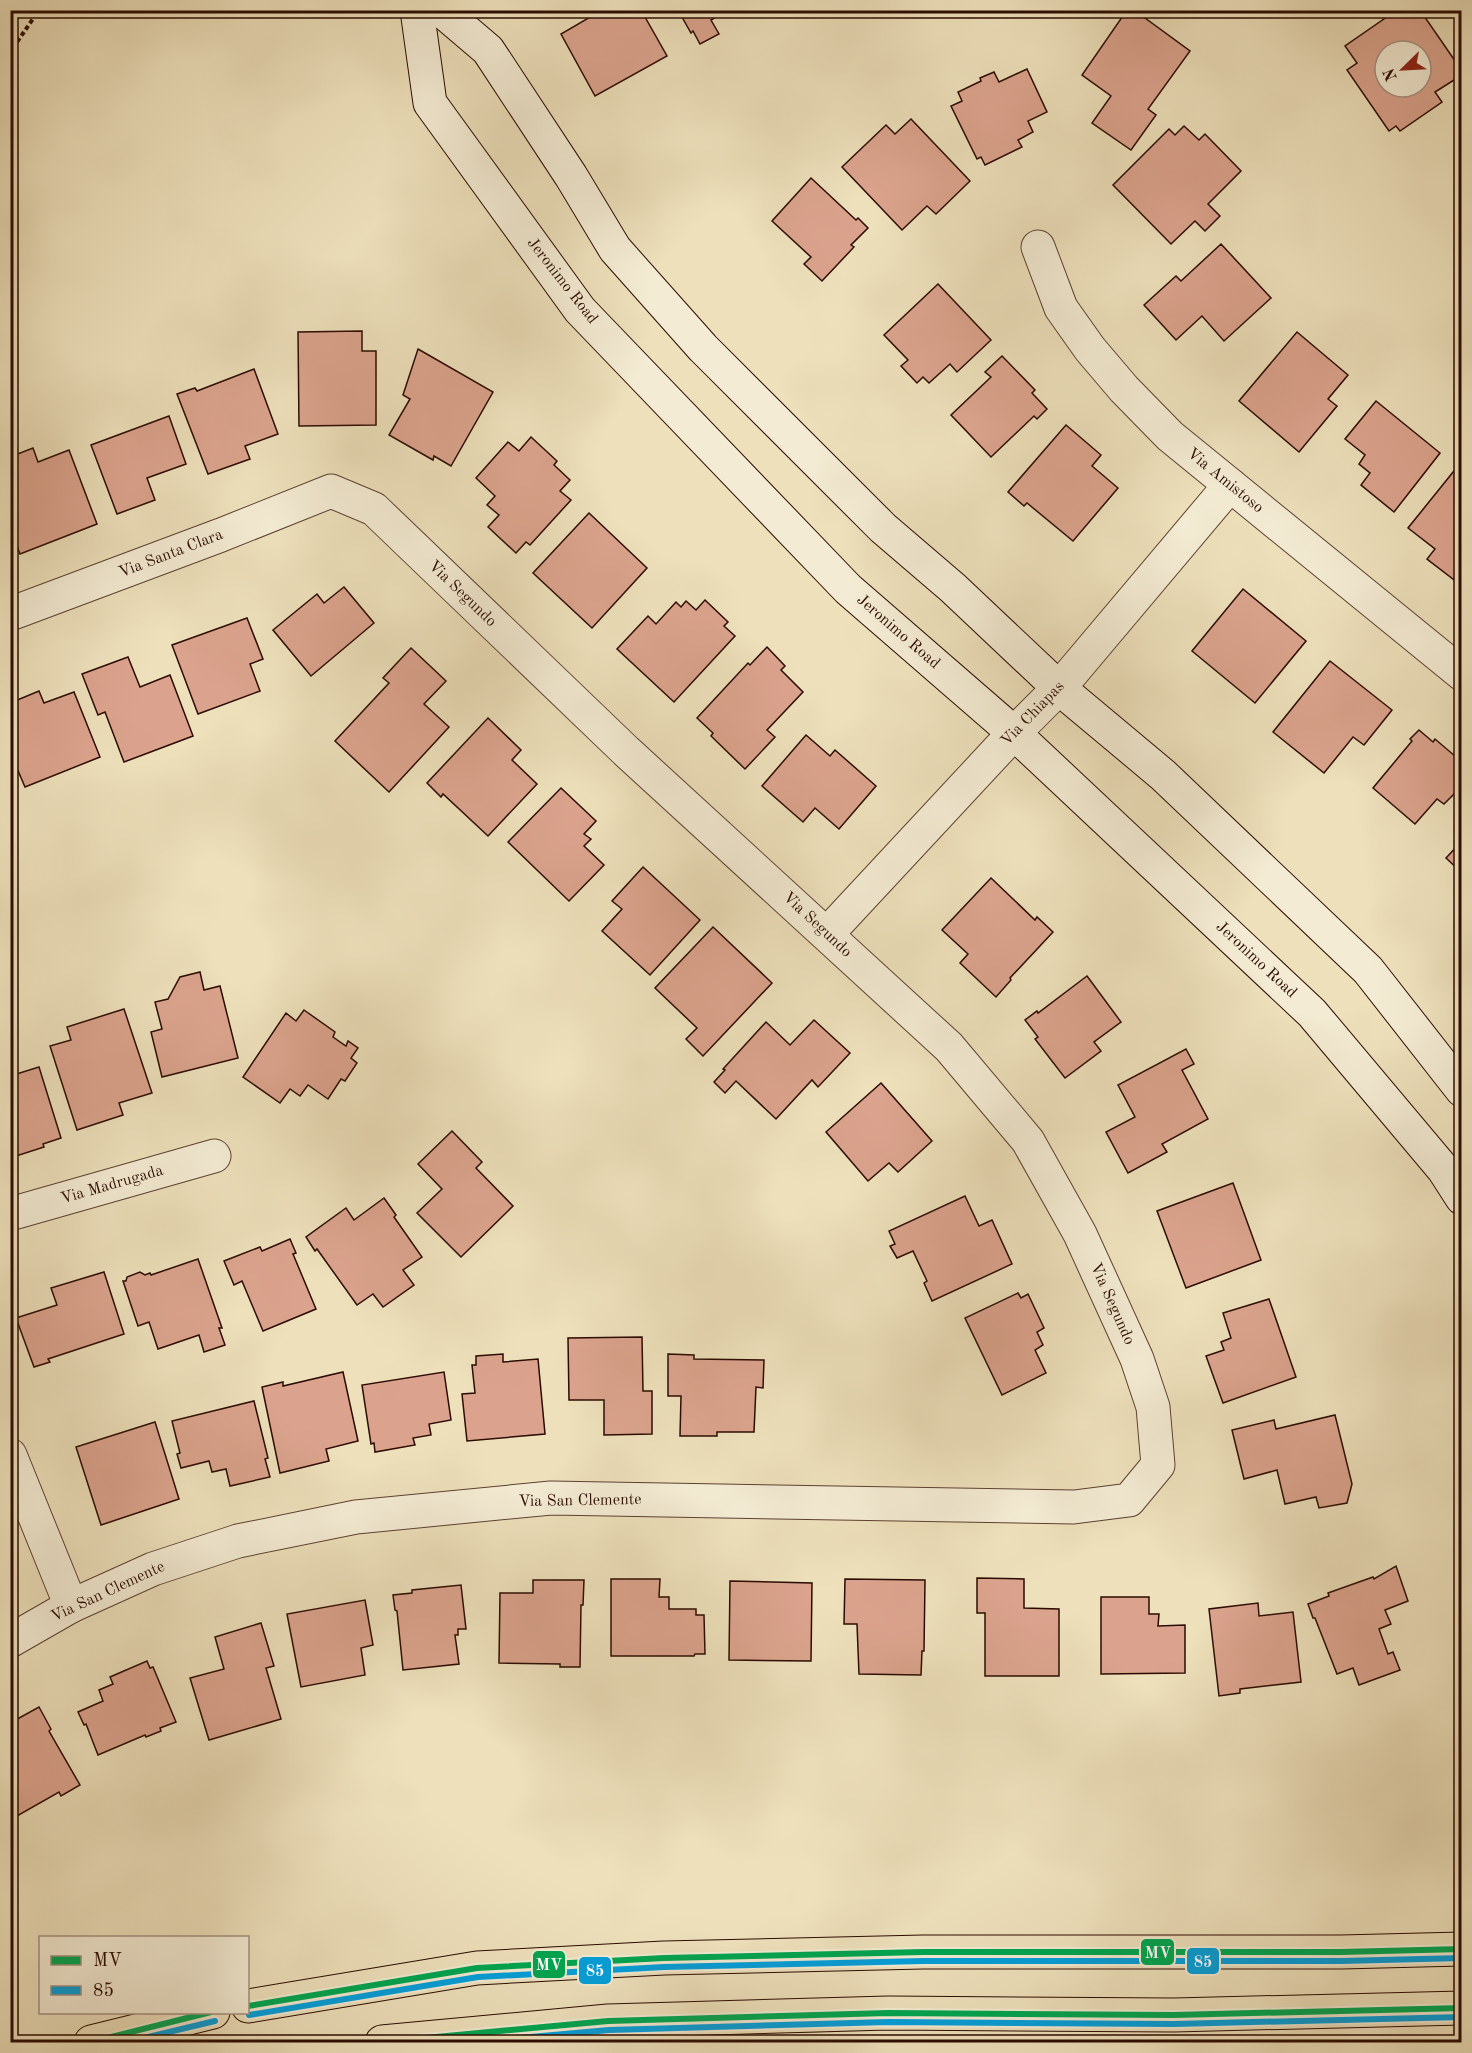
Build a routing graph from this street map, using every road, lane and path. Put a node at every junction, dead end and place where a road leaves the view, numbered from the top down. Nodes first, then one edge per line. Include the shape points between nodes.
1 (39, 10) edge
2 (417, 10) edge
3 (441, 10) edge
4 (10, 55) edge
5 (1038, 247) dead end
6 (1230, 485) junction
7 (331, 491) joint
8 (10, 614) edge
9 (1461, 674) edge
10 (1059, 688) junction
11 (1014, 733) junction
12 (827, 934) junction
13 (1461, 1090) edge
14 (214, 1155) dead end
15 (1461, 1198) edge
16 (10, 1214) edge
17 (10, 1455) edge
18 (1158, 1465) joint
19 (71, 1606) junction
20 (10, 1641) edge
21 (1461, 1949) edge
22 (249, 2006) edge
23 (1461, 2008) edge
24 (209, 2014) edge
25 (91, 2043) edge
26 (382, 2043) edge

1 - 4 path
2 - 11 street, Jeronimo Road via 430,103 580,310 848,589
3 - 10 street via 488,50 615,249 703,348 883,528
5 - 6 street, Via Amistoso via 1061,308 1090,349 1170,436
6 - 9 street, Via Amistoso
6 - 10 street, Via Chiapas
7 - 8 street, Via Santa Clara
7 - 12 street, Via Segundo via 374,509 626,751
10 - 11 street, Via Chiapas
10 - 13 street via 1163,775 1368,970
11 - 12 street, Via Chiapas
11 - 15 street, Jeronimo Road via 1312,1012 1444,1170
12 - 18 street, Via Segundo via 949,1047 1028,1142 1080,1234 1137,1359 1153,1407
14 - 16 street, Via Madrugada
17 - 19 street
18 - 19 street, Via San Clemente via 1129,1500 1074,1507 551,1498 356,1516 238,1541 153,1569
19 - 20 street, Via San Clemente
21 - 22 main road via 664,1958 477,1968
23 - 26 main road via 1174,2015 888,2013 608,2021
24 - 25 main road

